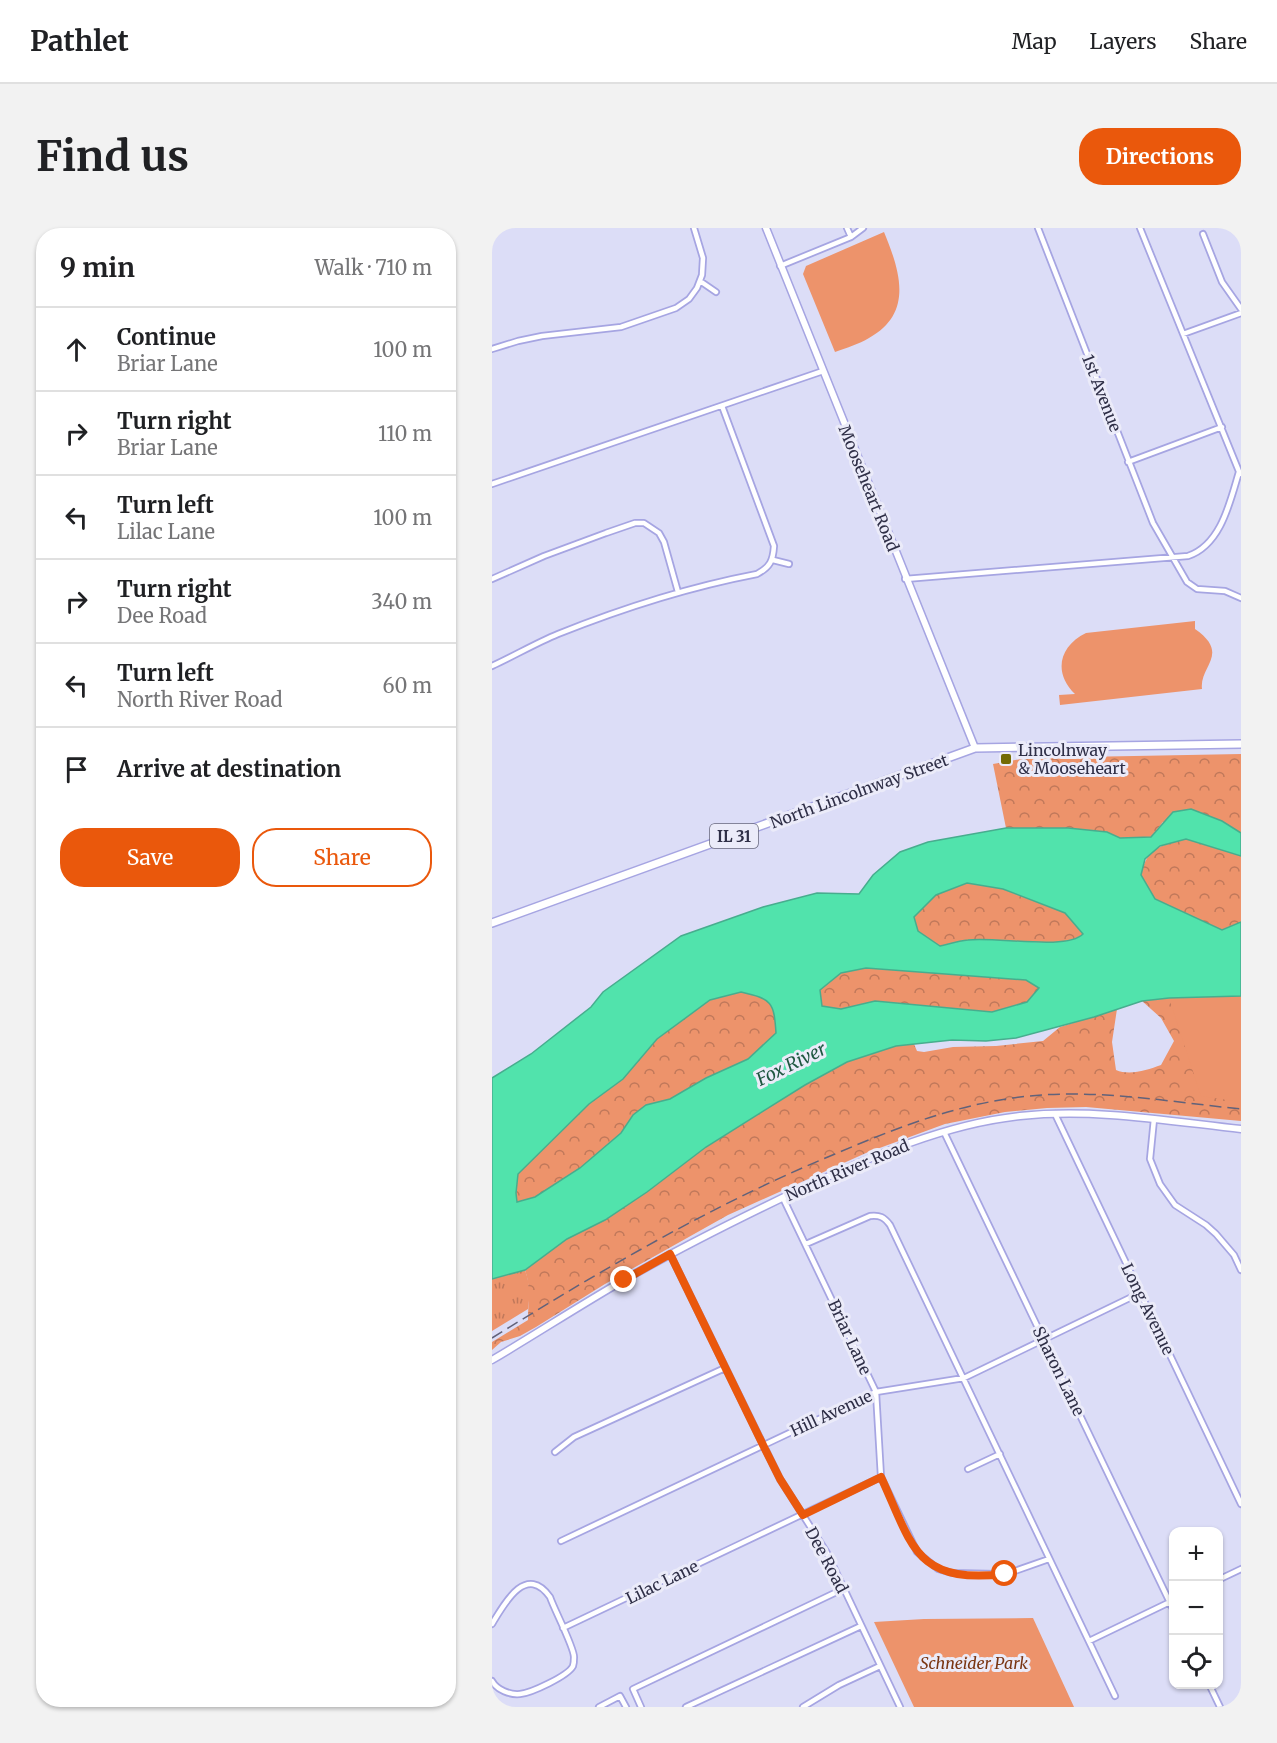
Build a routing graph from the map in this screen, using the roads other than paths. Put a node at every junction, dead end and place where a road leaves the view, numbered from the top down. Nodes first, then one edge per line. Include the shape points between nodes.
1 (694, 228) edge
2 (766, 228) edge
3 (847, 228) edge
4 (863, 228) edge
5 (1038, 228) edge
6 (1140, 228) edge
7 (1203, 234) dead end
8 (851, 237) junction
9 (780, 266) junction
10 (700, 281) junction
11 (716, 292) dead end
12 (1241, 309) edge
13 (1241, 313) edge
14 (1183, 334) junction
15 (492, 349) edge
16 (823, 371) junction
17 (722, 406) junction
18 (1222, 427) junction
19 (1128, 462) junction
20 (1240, 474) edge
21 (492, 484) edge
22 (1172, 556) junction
23 (773, 560) junction
24 (789, 564) dead end
25 (492, 579) edge
26 (905, 579) junction
27 (678, 592) junction
28 (1241, 598) edge
29 (492, 666) edge
30 (1241, 744) edge
31 (975, 748) junction
32 (492, 923) edge
33 (1055, 1114) junction
34 (1154, 1119) junction
35 (1241, 1129) edge
36 (944, 1132) junction
37 (783, 1198) junction
38 (806, 1244) junction
39 (670, 1254) junction
40 (1241, 1269) edge
41 (1140, 1293) junction
42 (1043, 1339) junction
43 (492, 1360) edge
44 (725, 1368) junction
45 (964, 1378) junction
46 (876, 1392) junction
47 (763, 1445) junction
48 (555, 1452) dead end
49 (1000, 1454) junction
50 (968, 1469) dead end
51 (881, 1477) junction
52 (1241, 1504) edge
53 (803, 1515) junction
54 (561, 1541) dead end
55 (1049, 1559) junction
56 (1241, 1569) edge
57 (1223, 1578) edge
58 (843, 1590) junction
59 (1169, 1597) edge
60 (1169, 1602) edge
61 (492, 1624) edge
62 (861, 1626) junction
63 (563, 1628) junction
64 (1089, 1641) junction
65 (880, 1666) junction
66 (492, 1681) edge
67 (1211, 1689) edge
68 (1115, 1696) dead end
69 (599, 1707) edge
70 (626, 1707) edge
71 (641, 1707) edge
72 (686, 1707) edge
73 (803, 1707) edge
74 (900, 1707) edge
75 (1220, 1707) edge

1 - 10 street via 703,258
2 - 9 main road, Mooseheart Road
3 - 8 street
4 - 8 street
5 - 19 street, 1st Avenue
6 - 14 street
7 - 12 street via 1222,282
8 - 9 street
9 - 16 main road, Mooseheart Road
10 - 11 street
10 - 15 street via 689,299 676,308 621,327 542,336
13 - 14 street
14 - 18 street
16 - 17 street
16 - 26 main road, Mooseheart Road
17 - 21 street
17 - 23 street via 774,546
18 - 19 street
18 - 20 street
19 - 22 street, 1st Avenue
20 - 22 street via 1218,531 1199,552
22 - 26 street
22 - 28 street, 1st Avenue via 1187,582 1197,589 1225,591
23 - 24 street
23 - 27 street via 757,574
25 - 27 street via 575,544 644,523 659,533 664,542
26 - 31 main road, Mooseheart Road
27 - 29 street via 556,634
30 - 31 main road, North Lincolnway Street / IL 31
31 - 32 main road, North Lincolnway Street / IL 31
33 - 34 main road, North River Road
33 - 36 main road, North River Road via 1002,1118
33 - 41 street, Long Avenue
34 - 35 main road, North River Road
34 - 40 street via 1150,1159 1160,1184 1175,1205 1216,1234
36 - 37 main road, North River Road via 882,1154
36 - 42 street, Sharon Lane
37 - 38 street, Briar Lane
37 - 39 main road, North River Road
38 - 45 street via 870,1216 885,1218
38 - 46 street, Briar Lane
39 - 43 main road, North River Road
39 - 44 street, Dee Road
41 - 42 street, Hill Avenue
41 - 52 street, Long Avenue
42 - 45 street, Hill Avenue
42 - 59 street, Sharon Lane
44 - 47 street, Dee Road
44 - 48 street via 574,1437
45 - 46 street, Hill Avenue
45 - 49 street
46 - 47 street, Hill Avenue
46 - 51 street, Briar Lane
47 - 53 street, Dee Road
47 - 54 street, Hill Avenue
49 - 50 street
49 - 55 street
51 - 53 street, Lilac Lane
51 - 55 street, Briar Lane via 911,1542 924,1560 938,1569 997,1574 1022,1570
53 - 58 street, Dee Road via 827,1553
53 - 63 street, Lilac Lane
55 - 64 street
56 - 57 street
58 - 62 street, Dee Road
58 - 71 street via 633,1689
60 - 64 street
61 - 63 street via 511,1594 532,1584 544,1590
62 - 65 street, Dee Road
62 - 72 street
63 - 66 street via 574,1654 572,1667 563,1676 520,1694 507,1693
64 - 68 street
65 - 73 street
65 - 74 street, Dee Road
67 - 75 street
69 - 70 street via 620,1696

